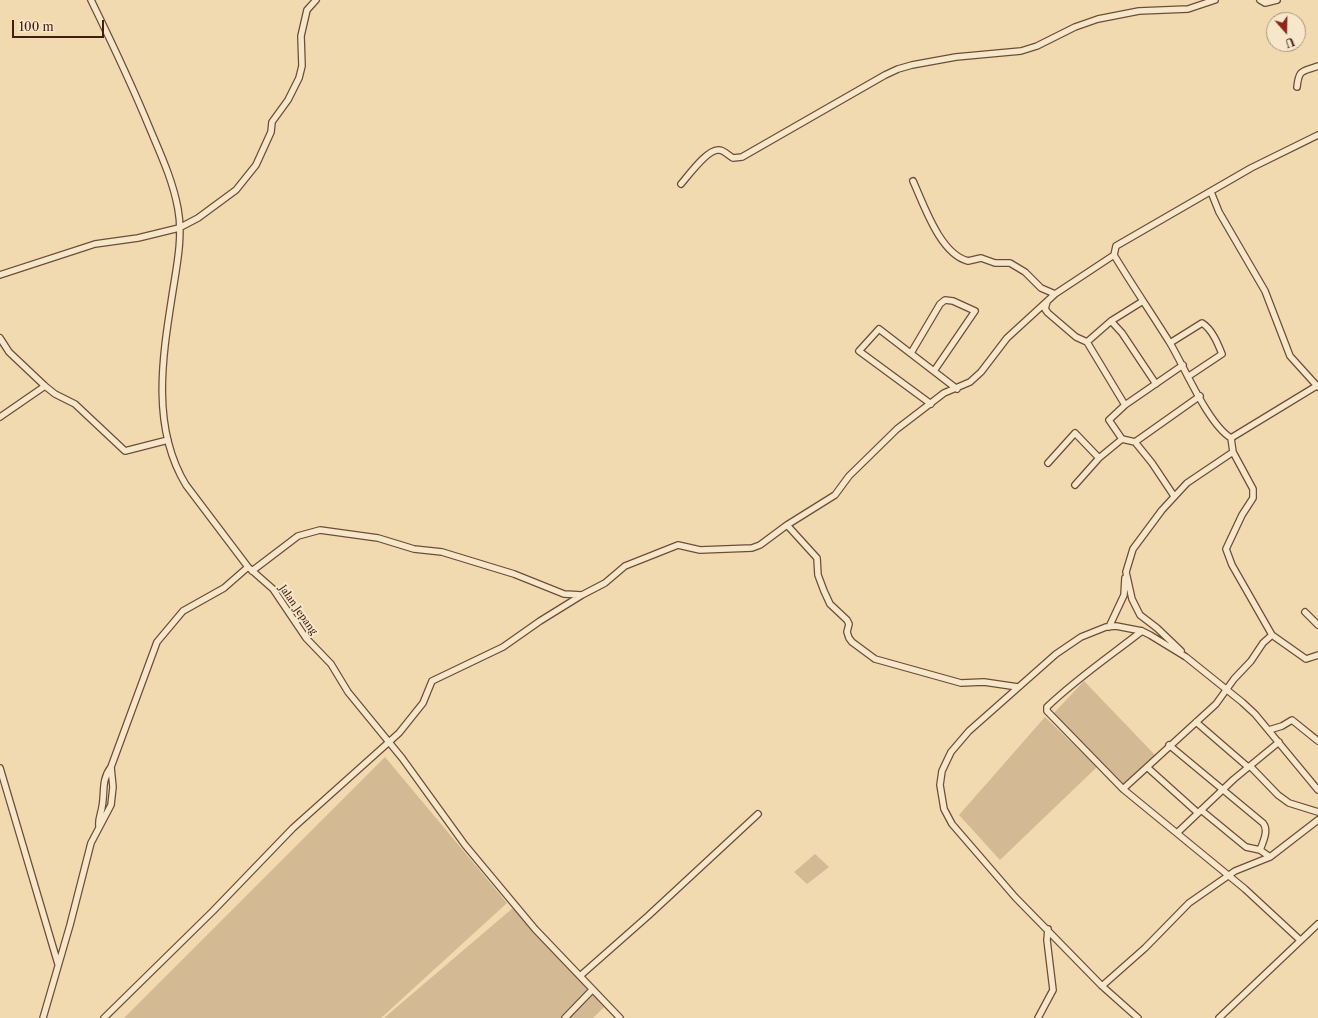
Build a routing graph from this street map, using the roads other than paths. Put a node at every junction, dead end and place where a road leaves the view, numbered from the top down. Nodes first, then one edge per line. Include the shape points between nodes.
1 (91, 0) edge
2 (316, 0) edge
3 (1215, 0) edge
4 (1260, 0) edge
5 (1277, 0) edge
6 (1318, 66) edge
7 (1297, 87) dead end
8 (1318, 135) edge
9 (913, 181) dead end
10 (681, 184) dead end
11 (1211, 192) junction
12 (179, 228) junction
13 (1114, 255) junction
14 (0, 275) edge
15 (1054, 294) junction
16 (1143, 301) junction
17 (1047, 302) junction
18 (1111, 321) junction
19 (0, 338) edge
20 (1087, 342) junction
21 (1170, 343) junction
22 (910, 353) junction
23 (1183, 365) junction
24 (934, 371) junction
25 (1189, 376) junction
26 (1156, 384) junction
27 (45, 386) junction
28 (1318, 386) edge
29 (957, 389) junction
30 (1200, 396) junction
31 (931, 404) junction
32 (1125, 406) junction
33 (0, 417) edge
34 (1231, 438) junction
35 (1122, 439) junction
36 (168, 440) junction
37 (1135, 442) junction
38 (1234, 452) junction
39 (1099, 458) junction
40 (1048, 463) dead end
41 (1074, 485) dead end
42 (1174, 496) junction
43 (786, 525) junction
44 (250, 569) junction
45 (1126, 572) junction
46 (582, 595) junction
47 (1305, 612) dead end
48 (1318, 625) edge
49 (1109, 627) junction
50 (1142, 631) junction
51 (1272, 635) junction
52 (1318, 655) edge
53 (1186, 657) junction
54 (1018, 687) junction
55 (1227, 690) junction
56 (1196, 722) junction
57 (1269, 730) junction
58 (389, 741) junction
59 (1279, 742) junction
60 (1318, 742) edge
61 (1169, 745) junction
62 (111, 767) junction
63 (1249, 767) junction
64 (0, 768) edge
65 (1148, 768) junction
66 (1123, 789) junction
67 (1224, 789) junction
68 (1318, 790) edge
69 (1200, 812) junction
70 (1318, 812) edge
71 (758, 814) dead end
72 (1318, 820) edge
73 (99, 826) junction
74 (1177, 833) junction
75 (1260, 850) junction
76 (1270, 857) junction
77 (1228, 876) junction
78 (1318, 924) edge
79 (1048, 930) junction
80 (1300, 940) junction
81 (58, 964) junction
82 (580, 976) junction
83 (1102, 986) junction
84 (592, 990) junction
85 (43, 1018) edge
86 (104, 1018) edge
87 (565, 1018) edge
88 (620, 1018) edge
89 (1038, 1018) edge
90 (1138, 1018) edge
91 (1219, 1018) edge

1 - 12 street, Jalan Jepang via 127,73 168,170 178,210
2 - 12 street via 308,10 301,36 302,66 299,78 288,100 272,122 271,132 256,165 236,190 198,218
3 - 10 street via 1188,9 1138,11 1098,19 1021,51 956,57 905,66 742,157 733,158 720,150 714,150
4 - 5 street via 1265,3
6 - 7 street via 1302,71
8 - 11 street via 1251,168
9 - 15 street via 940,238 955,254 968,261 981,258 994,263 1010,263 1030,275 1041,288
11 - 13 street via 1116,246
11 - 28 street via 1265,291 1290,356
12 - 14 street via 138,238 95,244
12 - 36 street, Jalan Jepang via 178,260 163,350 161,380
13 - 15 street
13 - 16 street
15 - 17 street
16 - 18 street
16 - 21 street
17 - 20 street via 1045,309 1048,314 1076,337
17 - 29 street via 1008,338 981,372
18 - 20 street
18 - 26 street
19 - 27 street via 9,352
20 - 32 street
21 - 23 street
21 - 25 street via 1202,323 1217,343 1222,354
22 - 24 street
22 - 24 street via 945,300 954,301 975,311
22 - 31 street via 879,329 859,351
23 - 25 street
23 - 26 street
24 - 29 street
25 - 30 street
26 - 32 street
27 - 33 street
27 - 36 street via 75,404 125,452
28 - 34 street
29 - 31 street via 944,393
30 - 34 street via 1217,427
30 - 37 street
31 - 43 street via 897,429 849,476 835,496
32 - 35 street via 1109,420
34 - 38 street
35 - 37 street
35 - 39 street
36 - 44 street, Jalan Jepang via 177,470 186,485
37 - 42 street
38 - 42 street via 1187,483
38 - 51 street via 1253,489 1253,498 1226,549 1232,565
39 - 40 street via 1075,433
39 - 41 street
42 - 45 street via 1133,549
43 - 46 street via 752,548 700,550 678,545 625,566 605,583
43 - 54 street via 817,558 818,574 830,604 847,620 849,638 861,650 875,659 939,678 961,683 984,682
44 - 46 street via 298,536 320,530 378,538 414,549 442,552 514,574 564,594
44 - 58 street, Jalan Jepang via 273,589 310,642 331,664 348,692
44 - 62 street via 183,612 158,642
45 - 49 street via 1124,595
45 - 53 street via 1132,599 1140,615
46 - 58 street via 503,647 432,680 423,703 399,733
47 - 48 street
49 - 50 street
49 - 54 street via 1074,641
50 - 53 street
50 - 66 street via 1091,669 1047,709 1063,729
51 - 52 street via 1306,659
51 - 55 street via 1234,678
53 - 55 street
54 - 79 street via 951,752 942,771 941,793 944,809 952,824 1015,897
55 - 56 street
55 - 57 street
56 - 61 street
56 - 63 street
57 - 59 street
57 - 60 street via 1292,720
58 - 82 street, Jalan Jepang via 465,845 534,929
58 - 86 street via 293,828
59 - 63 street
59 - 68 street
61 - 65 street
61 - 67 street
62 - 73 street via 105,775 103,784
62 - 73 street via 111,805
63 - 67 street
63 - 70 street via 1289,803
64 - 81 street
65 - 66 street
65 - 69 street
66 - 74 street
67 - 69 street
67 - 75 street via 1265,826 1265,836
69 - 74 street
69 - 75 street via 1246,847
71 - 82 street
72 - 76 street
73 - 81 street via 91,843
74 - 77 street
75 - 76 street
76 - 77 street via 1238,869
77 - 80 street via 1255,897
77 - 83 street via 1182,910 1145,948
78 - 80 street
79 - 83 street
79 - 89 street via 1053,990
80 - 91 street
81 - 85 street
82 - 84 street, Jalan Jepang
83 - 90 street
84 - 87 street
84 - 88 street, Jalan Jepang

